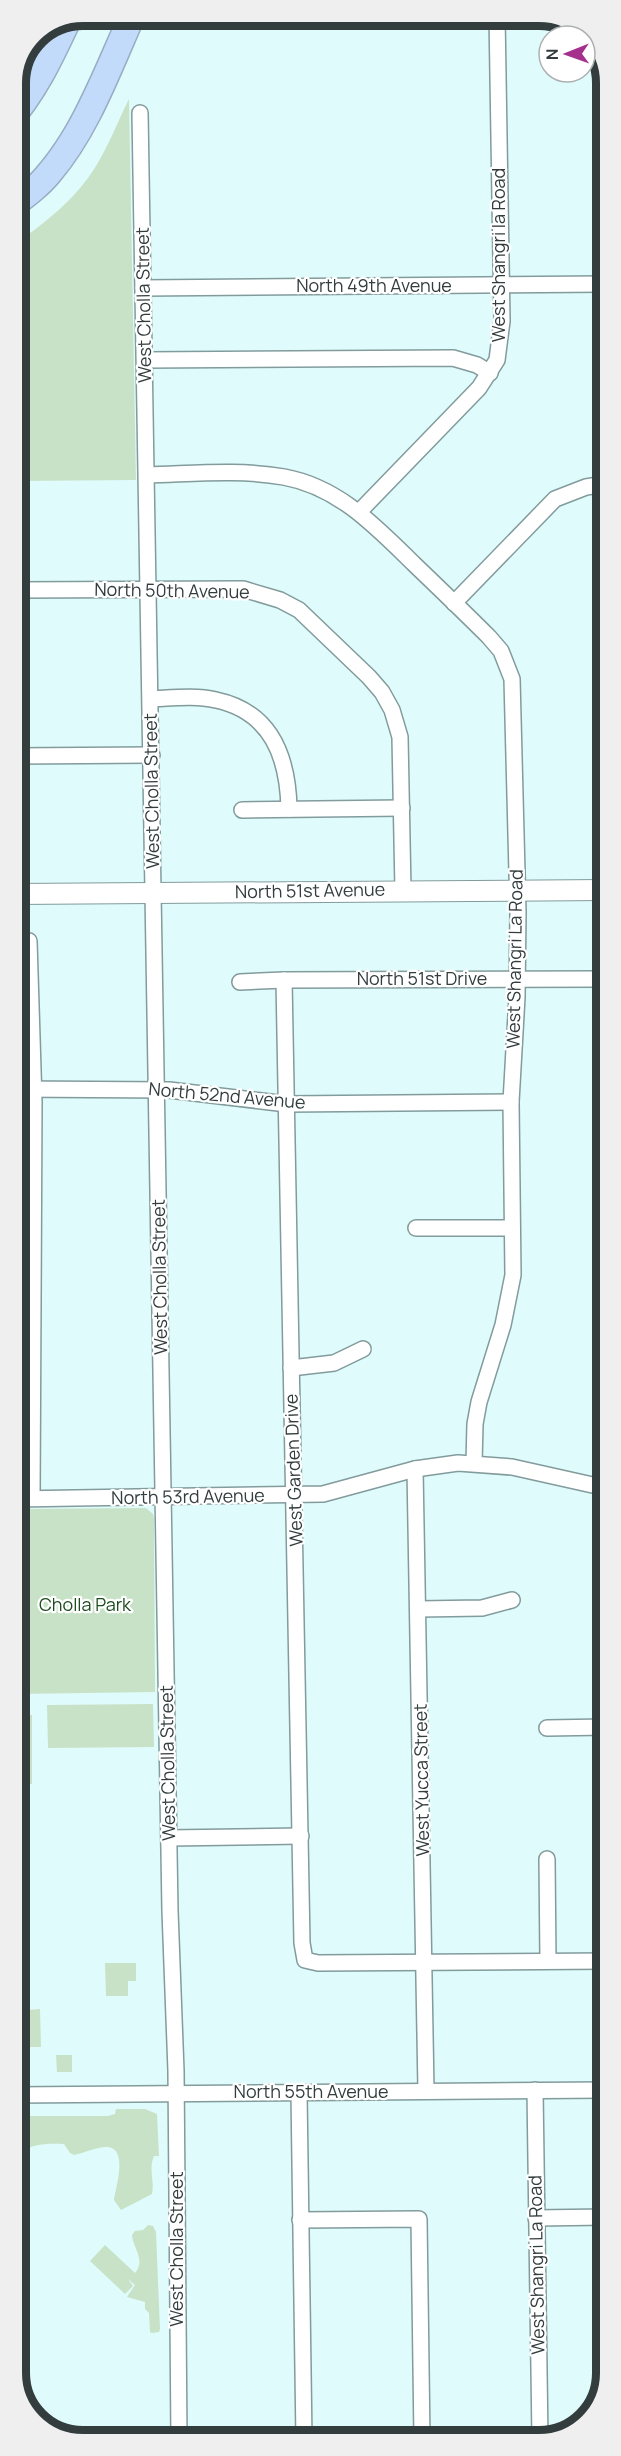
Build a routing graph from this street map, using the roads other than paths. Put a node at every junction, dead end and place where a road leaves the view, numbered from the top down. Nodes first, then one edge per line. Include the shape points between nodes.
1 (497, 26) edge
2 (140, 113) dead end
3 (596, 284) edge
4 (502, 285) junction
5 (143, 288) junction
6 (145, 360) junction
7 (490, 373) junction
8 (147, 475) junction
9 (596, 485) edge
10 (359, 512) junction
11 (149, 589) junction
12 (26, 590) edge
13 (454, 603) junction
14 (151, 699) junction
15 (152, 755) junction
16 (26, 756) edge
17 (402, 808) junction
18 (289, 809) junction
19 (242, 810) dead end
20 (596, 890) edge
21 (403, 891) junction
22 (518, 891) junction
23 (154, 893) junction
24 (26, 894) edge
25 (29, 941) dead end
26 (517, 979) junction
27 (596, 979) edge
28 (284, 980) junction
29 (240, 982) dead end
30 (26, 1089) edge
31 (34, 1089) junction
32 (157, 1089) junction
33 (511, 1102) junction
34 (287, 1104) junction
35 (416, 1228) dead end
36 (512, 1228) junction
37 (363, 1349) dead end
38 (291, 1368) junction
39 (474, 1463) junction
40 (415, 1469) junction
41 (596, 1486) edge
42 (295, 1496) junction
43 (164, 1497) junction
44 (26, 1498) edge
45 (32, 1498) junction
46 (512, 1600) dead end
47 (419, 1609) junction
48 (596, 1727) edge
49 (547, 1728) dead end
50 (301, 1836) junction
51 (169, 1838) junction
52 (547, 1859) dead end
53 (548, 1961) junction
54 (596, 1961) edge
55 (425, 1963) junction
56 (535, 2090) junction
57 (596, 2090) edge
58 (426, 2091) junction
59 (176, 2093) junction
60 (298, 2093) junction
61 (26, 2095) edge
62 (596, 2217) edge
63 (537, 2218) junction
64 (300, 2220) junction
65 (179, 2430) edge
66 (304, 2430) edge
67 (422, 2430) edge
68 (540, 2430) edge

1 - 4 street, West Shangri la Road
2 - 5 street, West Cholla Street
3 - 4 street, North 49th Avenue
4 - 5 street, North 49th Avenue
4 - 7 street, West Shangri la Road via 501,341
5 - 6 street, West Cholla Street
6 - 7 street via 453,358
6 - 8 street, West Cholla Street
7 - 10 street, West Shangri la Road
8 - 10 street, West Shangri La Road via 285,477 328,492
8 - 11 street, West Cholla Street
9 - 13 street via 555,499
10 - 13 street, West Shangri La Road
11 - 12 street, North 50th Avenue
11 - 14 street, West Cholla Street
11 - 17 street, North 50th Avenue via 243,589 298,610 369,677 392,710 400,737
13 - 22 street, West Shangri La Road via 501,651 512,679
14 - 15 street, West Cholla Street
14 - 18 street via 214,699 249,713 261,723 284,762
15 - 16 street
15 - 23 street, West Cholla Street
17 - 18 street
17 - 21 street
18 - 19 street
20 - 22 main road, North 51st Avenue
21 - 22 main road, North 51st Avenue
21 - 23 main road, North 51st Avenue
22 - 26 street, West Shangri La Road
23 - 24 main road, North 51st Avenue
23 - 32 street, West Cholla Street
25 - 31 street
26 - 27 street, North 51st Drive
26 - 28 street, North 51st Drive
26 - 33 street, West Shangri La Road
28 - 29 street, North 51st Drive
28 - 34 street, West Garden Drive
30 - 31 street, North 52nd Avenue
31 - 32 street, North 52nd Avenue
31 - 45 street
32 - 34 street, North 52nd Avenue
32 - 43 street, West Cholla Street
33 - 34 street, North 52nd Avenue
33 - 36 street, West Shangri La Road
34 - 38 street, West Garden Drive
35 - 36 street
36 - 39 street, West Shangri La Road via 513,1275 503,1325 479,1402
37 - 38 street via 334,1363
38 - 42 street, West Garden Drive
39 - 40 street, North 53rd Avenue
39 - 41 street, North 53rd Avenue via 512,1467
40 - 42 street, North 53rd Avenue via 350,1489
40 - 47 street, West Yucca Street
42 - 43 street, North 53rd Avenue
42 - 50 street, West Garden Drive
43 - 45 street, North 53rd Avenue
43 - 51 street, West Cholla Street
44 - 45 street, North 53rd Avenue
46 - 47 street via 482,1608
47 - 55 street, West Yucca Street
48 - 49 street
50 - 51 street
50 - 55 street, West Garden Drive via 305,1960
51 - 59 street, West Cholla Street
52 - 53 street
53 - 54 street
53 - 55 street
55 - 58 street, West Yucca Street
56 - 57 street, North 55th Avenue
56 - 58 street, North 55th Avenue
56 - 63 street, West Shangri La Road
58 - 60 street, North 55th Avenue
59 - 60 street, North 55th Avenue
59 - 61 street, North 55th Avenue
59 - 65 street, West Cholla Street
60 - 64 street
62 - 63 street
63 - 68 street, West Shangri La Road
64 - 66 street
64 - 67 street via 419,2219

